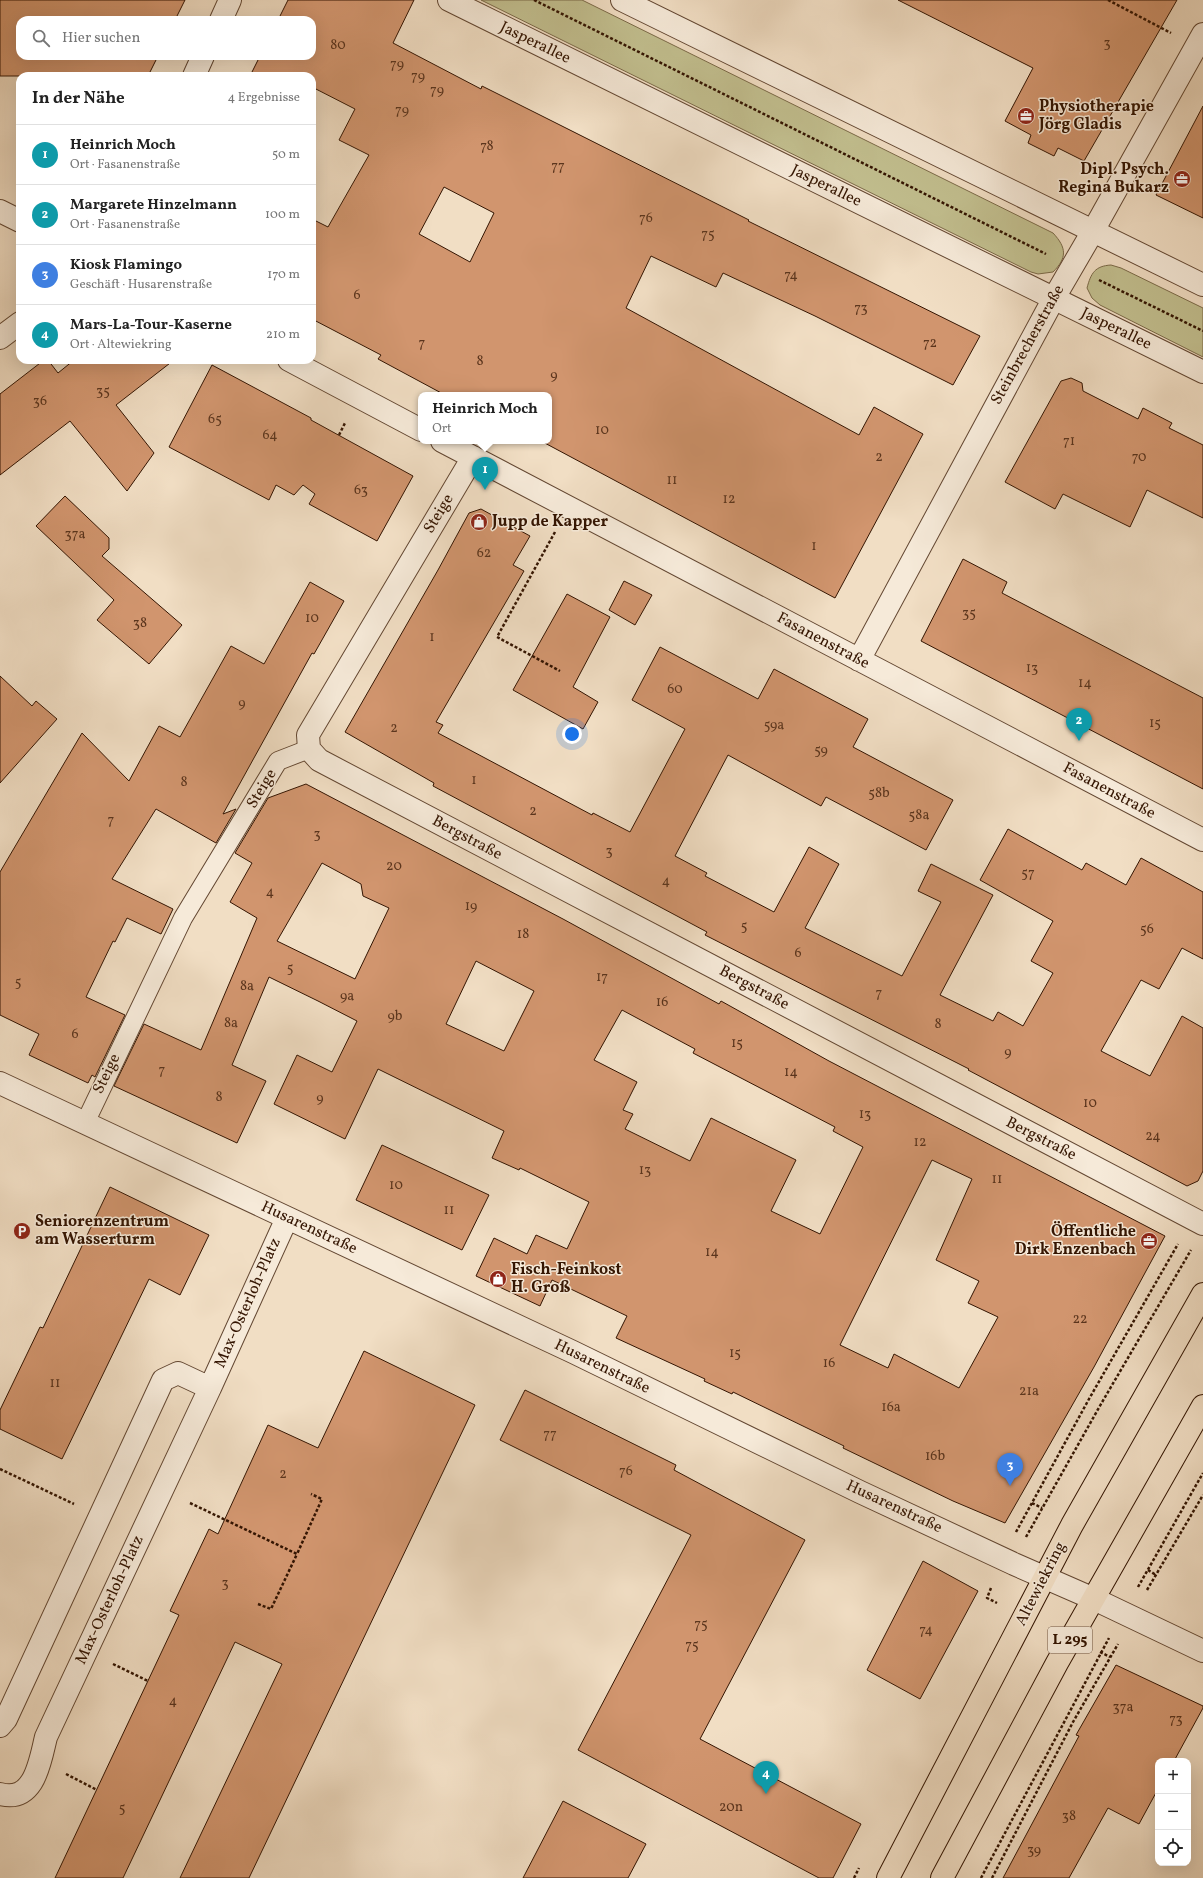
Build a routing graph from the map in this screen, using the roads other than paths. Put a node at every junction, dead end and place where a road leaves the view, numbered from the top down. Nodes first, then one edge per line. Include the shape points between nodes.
1 (230, 0) edge
2 (449, 0) edge
3 (622, 0) edge
4 (223, 16) edge
5 (1200, 40) edge
6 (201, 60) edge
7 (196, 72) edge
8 (0, 211) edge
9 (16, 219) edge
10 (1093, 231) junction
11 (1203, 286) edge
12 (1054, 298) junction
13 (16, 326) edge
14 (0, 338) edge
15 (297, 364) edge
16 (1203, 372) edge
17 (418, 428) edge
18 (447, 444) edge
19 (473, 458) junction
20 (859, 660) junction
21 (309, 749) junction
22 (1203, 840) edge
23 (0, 1082) edge
24 (84, 1123) junction
25 (287, 1218) junction
26 (1203, 1224) edge
27 (1203, 1294) edge
28 (210, 1388) junction
29 (1203, 1406) edge
30 (1046, 1576) junction
31 (1094, 1599) junction
32 (1203, 1651) edge
33 (0, 1726) edge
34 (0, 1794) edge
35 (888, 1878) edge
36 (942, 1878) edge

1 - 4 street
2 - 12 street, Jasperallee
3 - 10 street
5 - 10 street, Steinbrecherstraße
6 - 7 street
8 - 9 street
10 - 11 street
10 - 12 street, Steinbrecherstraße
12 - 16 street, Jasperallee
12 - 20 street, Steinbrecherstraße
13 - 14 street
15 - 17 street
18 - 19 street, Fasanenstraße
19 - 20 street, Fasanenstraße
19 - 21 street, Steige via 308,735
20 - 22 street, Fasanenstraße
21 - 24 lane, Steige via 278,761 183,918
21 - 26 street, Bergstraße via 319,760
23 - 24 street, Husarenstraße
24 - 25 street, Husarenstraße
25 - 28 street, Max-Osterloh-Platz
25 - 30 street, Husarenstraße via 573,1352 860,1492 1014,1564
27 - 30 main road, Altewiekring
28 - 33 street, Max-Osterloh-Platz via 178,1373 163,1380 6,1719
28 - 34 street, Max-Osterloh-Platz via 46,1737 34,1779 28,1788 18,1794
29 - 31 main road, L 295
30 - 31 street, Husarenstraße
30 - 35 main road, Altewiekring
31 - 32 street, Husarenstraße
31 - 36 main road, L 295

